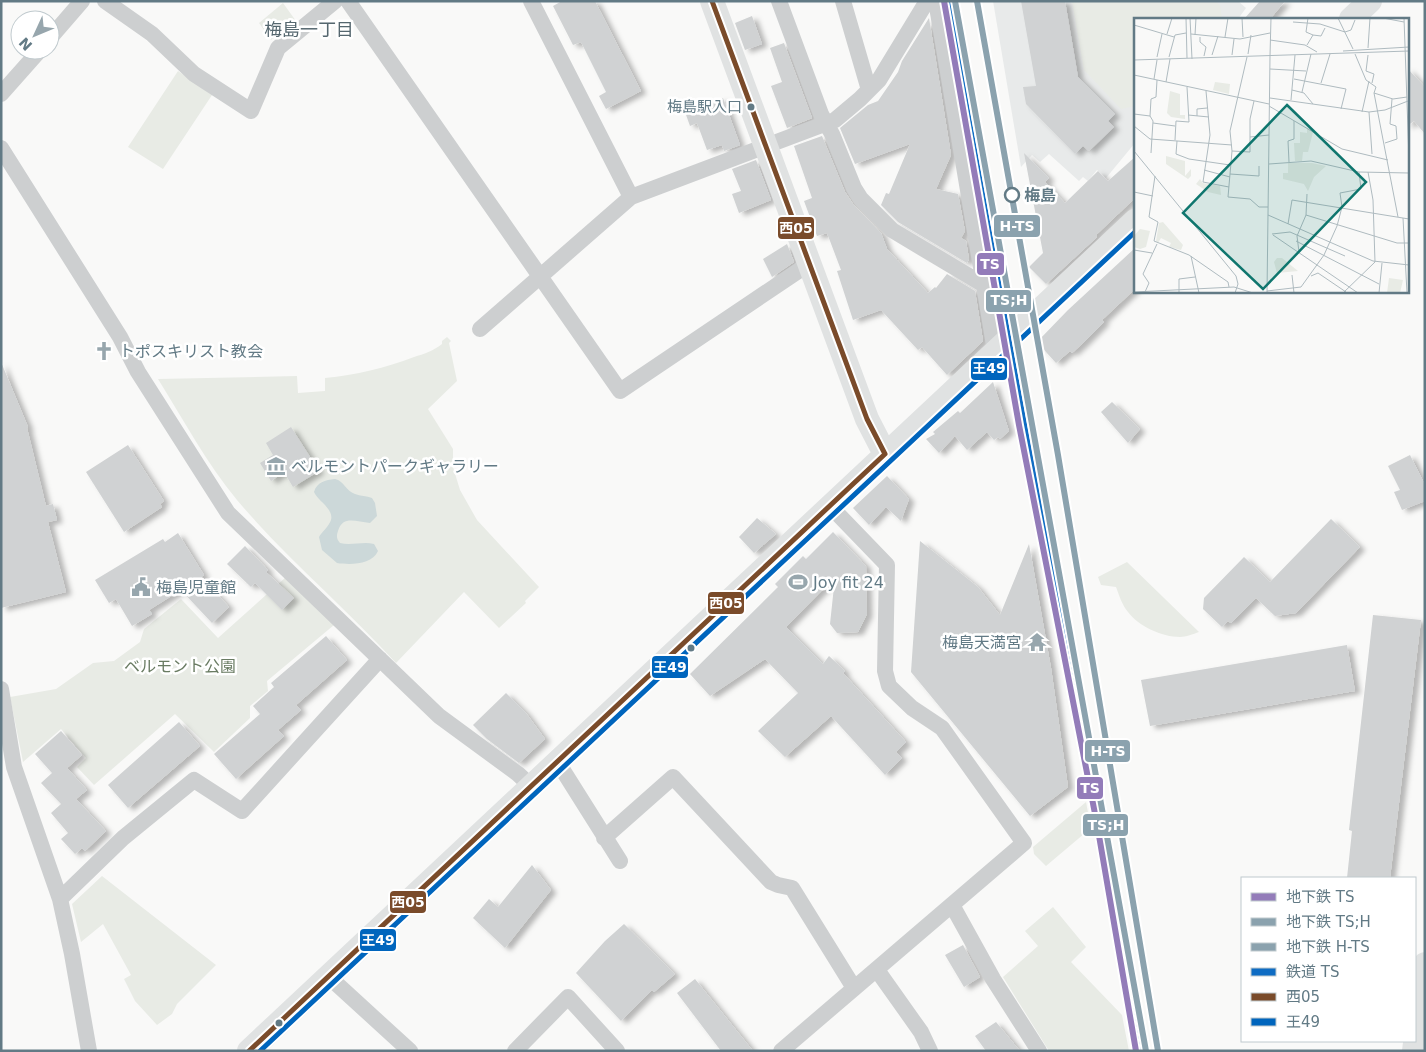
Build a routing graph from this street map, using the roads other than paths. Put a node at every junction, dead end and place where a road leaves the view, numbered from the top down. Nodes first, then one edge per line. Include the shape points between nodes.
1 (82, 1) edge
2 (104, 1) edge
3 (335, 1) edge
4 (348, 1) edge
5 (531, 1) edge
6 (712, 1) edge
7 (779, 1) edge
8 (843, 1) edge
9 (927, 1) edge
10 (936, 1) edge
11 (1370, 1) edge
12 (1352, 18) edge
13 (60, 26) edge
14 (31, 60) edge
15 (869, 90) junction
16 (1, 94) edge
17 (826, 123) junction
18 (766, 145) junction
19 (1, 148) edge
20 (631, 197) junction
21 (1134, 222) edge
22 (810, 263) junction
23 (541, 276) junction
24 (984, 284) junction
25 (480, 329) dead end
26 (995, 351) junction
27 (885, 454) junction
28 (830, 506) junction
29 (380, 660) junction
30 (1, 690) edge
31 (557, 761) junction
32 (531, 786) junction
33 (604, 838) junction
34 (620, 861) dead end
35 (60, 899) junction
36 (952, 905) junction
37 (1425, 964) edge
38 (877, 970) junction
39 (328, 976) junction
40 (854, 988) junction
41 (1416, 1035) edge
42 (786, 1049) edge
43 (89, 1051) edge
44 (249, 1051) edge
45 (410, 1051) edge
46 (515, 1051) edge
47 (618, 1051) edge
48 (930, 1051) edge
49 (1040, 1051) edge

1 - 13 street
2 - 3 street via 152,34 194,74 251,111 278,48
4 - 23 street
5 - 20 street
6 - 18 street
7 - 17 street
8 - 15 street
9 - 15 street
10 - 24 street
11 - 12 street
14 - 16 street
15 - 17 street
17 - 18 street
17 - 24 street via 854,188 873,213 892,230
18 - 20 street
18 - 22 street
19 - 29 street via 228,513
20 - 23 street
21 - 26 street
22 - 23 street via 620,390
22 - 27 street via 868,419
23 - 25 street
24 - 26 street
26 - 27 street
27 - 28 street
28 - 31 street
28 - 36 street via 887,565 886,671 889,686 912,708 942,728 1024,843
29 - 32 street via 439,716
29 - 35 street via 242,811 194,780 123,838
30 - 35 street via 14,767
31 - 32 street
31 - 33 street
32 - 39 street
33 - 34 street
33 - 40 street via 673,777 771,882 792,888
35 - 43 street
36 - 38 street
36 - 49 street via 993,979
37 - 41 street
38 - 40 street
38 - 48 street via 921,1032
39 - 44 street
39 - 45 street
40 - 42 street
46 - 47 street via 568,997

